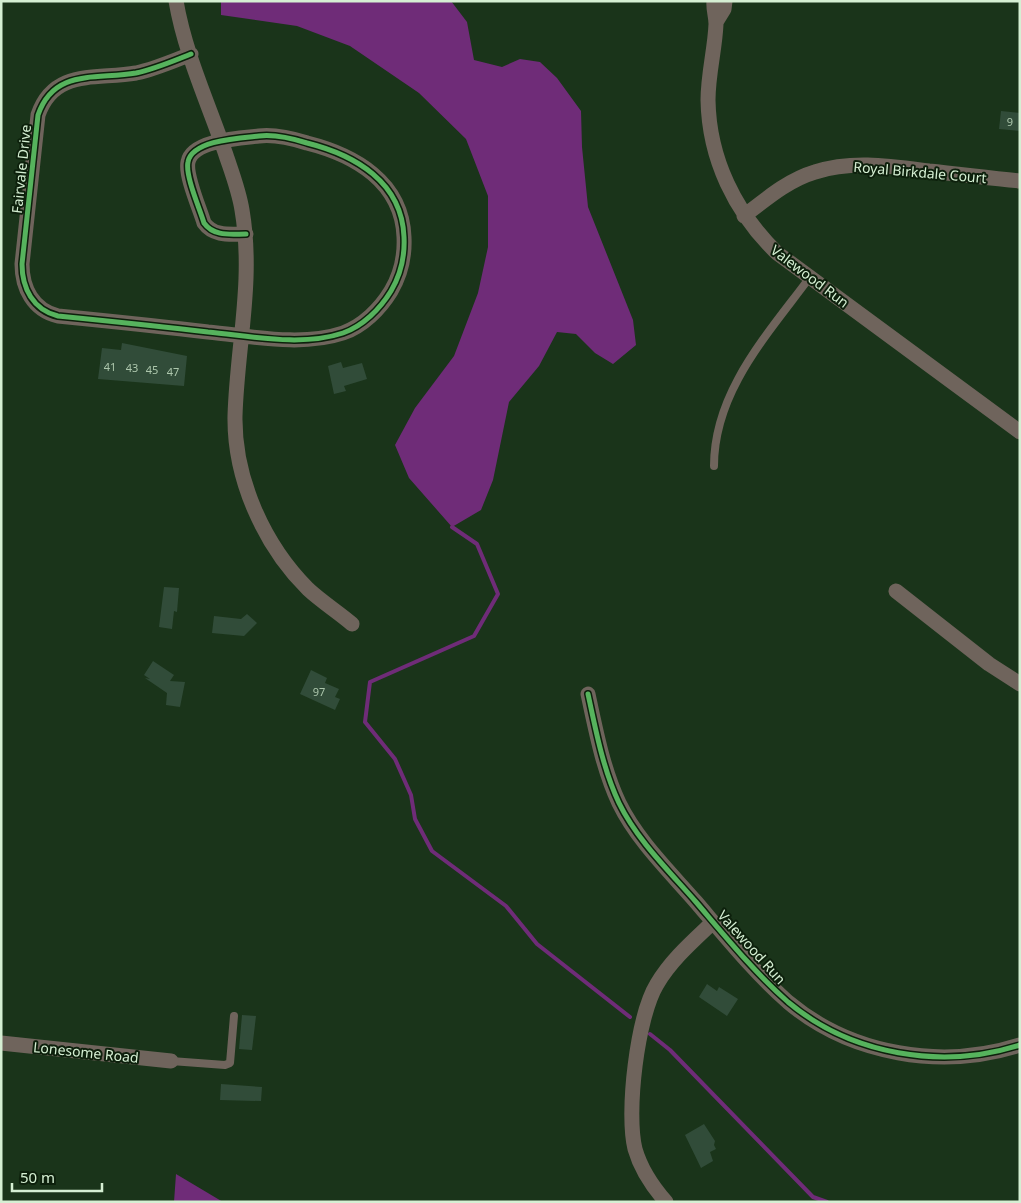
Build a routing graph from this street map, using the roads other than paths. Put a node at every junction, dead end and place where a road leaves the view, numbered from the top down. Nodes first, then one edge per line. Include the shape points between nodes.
1 (176, 1) edge
2 (714, 1) edge
3 (725, 1) edge
4 (716, 22) junction
5 (191, 54) junction
6 (221, 141) junction
7 (1020, 181) edge
8 (744, 216) junction
9 (246, 234) junction
10 (810, 277) junction
11 (242, 335) junction
12 (1020, 432) edge
13 (714, 466) dead end
14 (896, 591) dead end
15 (352, 624) dead end
16 (1020, 684) edge
17 (588, 694) dead end
18 (713, 922) junction
19 (234, 1016) dead end
20 (1, 1043) edge
21 (1020, 1045) edge
22 (171, 1061) joint
23 (666, 1202) edge

1 - 5 street
2 - 4 street, Valewood Run
3 - 4 street, Valewood Run
4 - 8 street, Valewood Run via 710,68 709,125 723,176
5 - 6 street
5 - 11 street, Fairvale Drive via 136,73 69,80 56,87 44,100 37,125 22,264 24,284 38,306 58,316
6 - 9 street via 242,205
6 - 9 street, Fairvale Drive via 196,149 190,157 188,169 204,224 221,234
6 - 11 street, Fairvale Drive via 275,136 317,145 350,158 380,180 392,194 404,231 402,265 397,282 376,311 362,322 345,332 312,339
7 - 8 street, Royal Birkdale Court via 886,166 838,166 793,182
8 - 10 street, Valewood Run via 777,252
9 - 11 street via 247,286
10 - 12 street, Valewood Run
10 - 13 lane via 734,383 717,436
11 - 15 street via 236,436 246,485 259,520 288,567 309,590
14 - 16 street via 989,664
17 - 18 street, Valewood Run via 604,763 619,804 643,840
18 - 21 street, Valewood Run via 789,1003 852,1039 896,1053 946,1057 974,1056
18 - 23 street via 681,952 656,985 648,1001 639,1038 632,1113 634,1141 640,1166
19 - 22 lane via 230,1063
20 - 22 street, Lonesome Road

